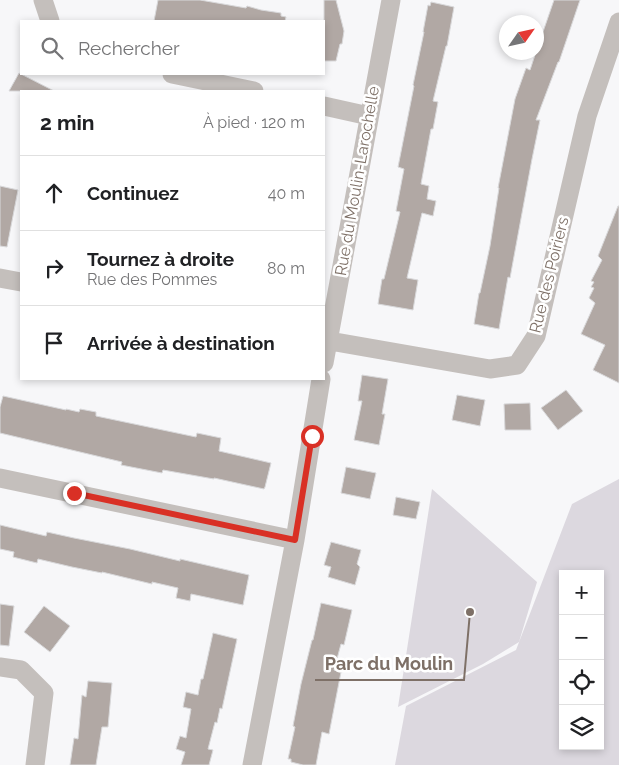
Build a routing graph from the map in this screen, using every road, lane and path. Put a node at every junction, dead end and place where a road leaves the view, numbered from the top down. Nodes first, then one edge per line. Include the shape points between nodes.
1 (43, 0) edge
2 (391, 0) edge
3 (50, 20) edge
4 (619, 22) edge
5 (177, 75) edge
6 (249, 90) edge
7 (325, 106) edge
8 (369, 116) junction
9 (0, 278) edge
10 (20, 282) edge
11 (326, 340) edge
12 (321, 380) edge
13 (0, 478) edge
14 (295, 540) junction
15 (0, 667) edge
16 (35, 765) edge
17 (252, 765) edge

1 - 3 street
2 - 8 street, Rue du Moulin-Larochelle
4 - 11 street, Rue des Poiriers via 587,116 536,336 517,365 490,368
5 - 6 street
7 - 8 street
8 - 11 street, Rue du Moulin-Larochelle
9 - 10 street
12 - 14 street
13 - 14 street
14 - 17 street
15 - 16 street via 21,670 44,693

